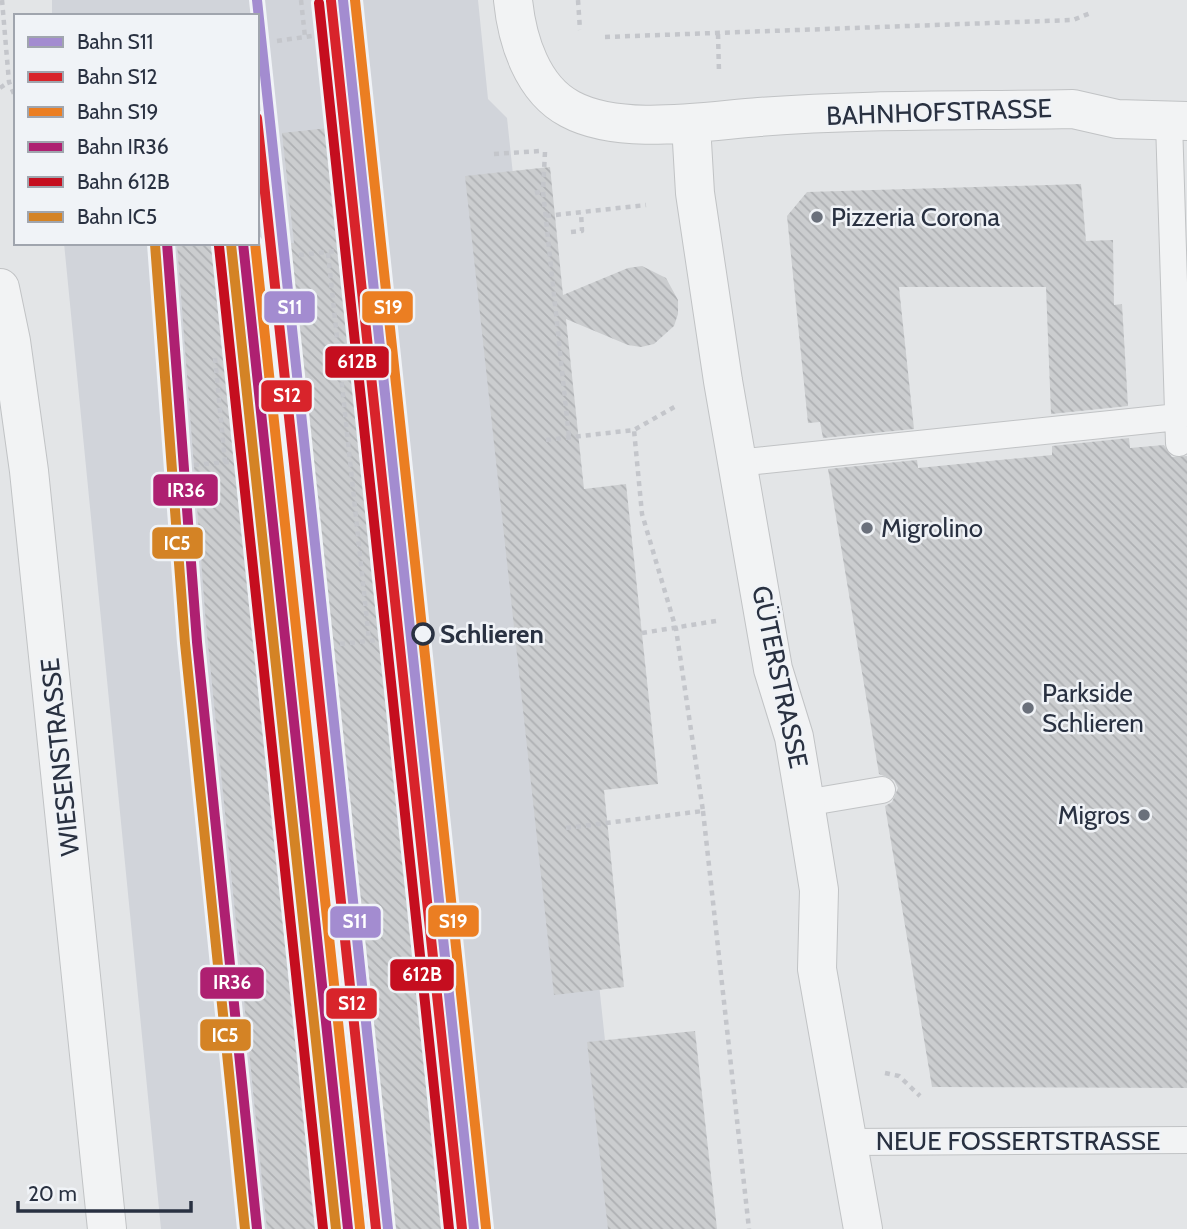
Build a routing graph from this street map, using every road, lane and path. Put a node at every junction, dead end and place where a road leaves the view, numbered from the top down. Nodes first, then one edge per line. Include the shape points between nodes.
1 (2, 0) edge
2 (301, 0) edge
3 (513, 0) edge
4 (578, 0) edge
5 (1093, 12) dead end
6 (580, 30) dead end
7 (332, 33) dead end
8 (304, 37) junction
9 (605, 37) dead end
10 (277, 41) dead end
11 (9, 82) junction
12 (0, 88) edge
13 (14, 94) edge
14 (1178, 122) edge
15 (691, 125) junction
16 (494, 153) dead end
17 (543, 191) junction
18 (535, 193) dead end
19 (660, 203) dead end
20 (581, 212) junction
21 (546, 216) junction
22 (571, 232) dead end
23 (355, 250) dead end
24 (328, 253) junction
25 (299, 255) dead end
26 (0, 288) edge
27 (215, 358) dead end
28 (569, 438) junction
29 (546, 440) dead end
30 (250, 460) dead end
31 (225, 462) junction
32 (737, 463) junction
33 (194, 466) dead end
34 (677, 629) junction
35 (642, 633) dead end
36 (396, 638) dead end
37 (369, 640) junction
38 (340, 644) dead end
39 (882, 790) dead end
40 (805, 803) junction
41 (703, 811) junction
42 (566, 828) dead end
43 (835, 1065) junction
44 (933, 1096) dead end
45 (1187, 1140) edge
46 (849, 1142) junction
47 (107, 1229) edge
48 (749, 1229) edge
49 (863, 1229) edge

1 - 11 path
2 - 8 path
3 - 15 street, BAHNHOFSTRASSE via 527,61 554,99 571,110 606,120
4 - 6 path
5 - 9 path via 1073,20
7 - 8 path
8 - 10 path
11 - 12 path
11 - 13 path
14 - 15 street, BAHNHOFSTRASSE via 1117,119 1073,108 759,117
14 - 32 lane via 1179,430
15 - 32 street, GÜTERSTRASSE via 695,193
16 - 17 path via 545,150
17 - 18 path
17 - 21 path
19 - 20 path
20 - 21 path
20 - 22 path via 582,231
21 - 28 path
23 - 24 path
24 - 25 path
24 - 37 path
26 - 47 street, WIESENSTRASSE via 29,471
27 - 31 path
28 - 29 path
28 - 34 path via 634,430 642,514
30 - 31 path
31 - 33 path
32 - 40 street, GÜTERSTRASSE via 773,669 794,737
34 - 35 path
34 - 41 path
36 - 37 path
37 - 38 path
39 - 40 lane
40 - 43 street, GÜTERSTRASSE via 819,890 817,969
41 - 42 path
41 - 48 path
43 - 44 path via 900,1076 920,1096
43 - 46 street, GÜTERSTRASSE
45 - 46 lane, NEUE FOSSERTSTRASSE
46 - 49 street, GÜTERSTRASSE

